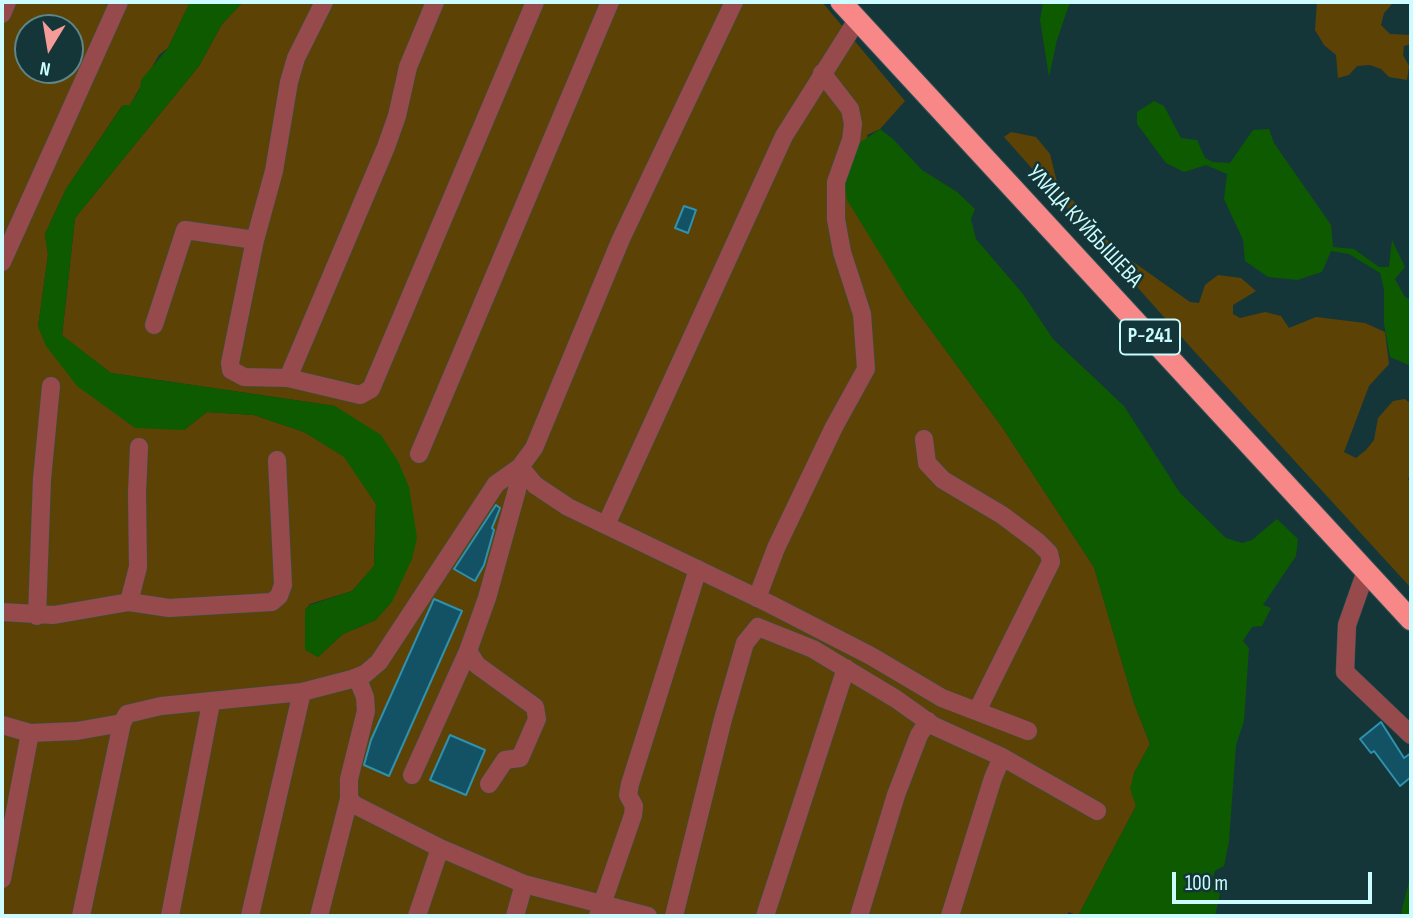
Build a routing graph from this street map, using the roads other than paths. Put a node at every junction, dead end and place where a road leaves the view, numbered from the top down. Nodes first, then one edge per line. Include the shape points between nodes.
1 (7, 2) edge
2 (119, 2) edge
3 (324, 2) edge
4 (435, 2) edge
5 (535, 2) edge
6 (610, 2) edge
7 (734, 2) edge
8 (841, 2) edge
9 (2, 14) edge
10 (857, 20) junction
11 (822, 73) junction
12 (255, 240) junction
13 (2, 262) edge
14 (154, 325) dead end
15 (288, 379) junction
16 (51, 386) dead end
17 (923, 439) dead end
18 (139, 447) dead end
19 (419, 454) dead end
20 (277, 460) dead end
21 (520, 467) junction
22 (606, 526) junction
23 (698, 569) junction
24 (1366, 571) junction
25 (757, 598) junction
26 (130, 602) junction
27 (2, 612) edge
28 (37, 615) junction
29 (1411, 620) edge
30 (468, 651) junction
31 (846, 668) junction
32 (357, 677) junction
33 (302, 692) junction
34 (211, 703) junction
35 (977, 711) junction
36 (928, 721) junction
37 (121, 723) junction
38 (2, 725) edge
39 (1028, 731) dead end
40 (30, 733) junction
41 (1411, 735) edge
42 (1002, 757) junction
43 (412, 775) dead end
44 (489, 784) dead end
45 (349, 799) junction
46 (1097, 811) dead end
47 (440, 848) junction
48 (2, 879) edge
49 (524, 884) junction
50 (600, 910) edge
51 (81, 916) edge
52 (170, 916) edge
53 (250, 916) edge
54 (319, 916) edge
55 (417, 916) edge
56 (514, 916) edge
57 (648, 916) edge
58 (674, 916) edge
59 (765, 916) edge
60 (859, 916) edge
61 (950, 916) edge

1 - 9 street
2 - 13 street
3 - 12 street via 289,82 274,171
4 - 15 street via 408,67 386,147
5 - 15 street via 371,389 352,395
6 - 19 street
7 - 21 street via 621,239 534,448
8 - 10 highway, Р-241
10 - 11 street
10 - 24 highway, УЛИЦА КУЙБЫШЕВА / Р-241
11 - 22 street via 774,159
11 - 25 street via 850,109 853,124 836,182 836,219 862,314 866,369 776,548
12 - 14 street via 185,230
12 - 15 street via 229,363 231,370 244,377
16 - 28 street
17 - 35 street via 927,463 943,480 985,503 1049,553 1051,562
18 - 26 street via 138,567
20 - 26 street via 283,585 279,596 268,603 208,607
21 - 22 street via 534,485
21 - 30 street via 507,526
21 - 32 street via 496,484 379,663
22 - 23 street
23 - 25 street
23 - 50 street via 630,784 633,815
24 - 29 highway, УЛИЦА КУЙБЫШЕВА / Р-241
24 - 41 street via 1347,625 1345,672
25 - 35 street via 942,698
26 - 28 street
27 - 28 street
30 - 43 street
30 - 44 street via 477,665 535,707 537,719 520,758 505,760
31 - 36 street
31 - 58 street via 758,627 745,643
31 - 59 street
32 - 33 street
32 - 45 street via 366,711 349,779
33 - 34 street
33 - 53 street
34 - 37 street via 142,710 127,714
34 - 52 street
35 - 39 street
36 - 42 street
36 - 60 street via 896,795
37 - 40 street
37 - 51 street
38 - 40 street
40 - 48 street
42 - 46 street
42 - 61 street
45 - 47 street
45 - 54 street
47 - 49 street
47 - 55 street
49 - 50 street
49 - 56 street
50 - 57 street

